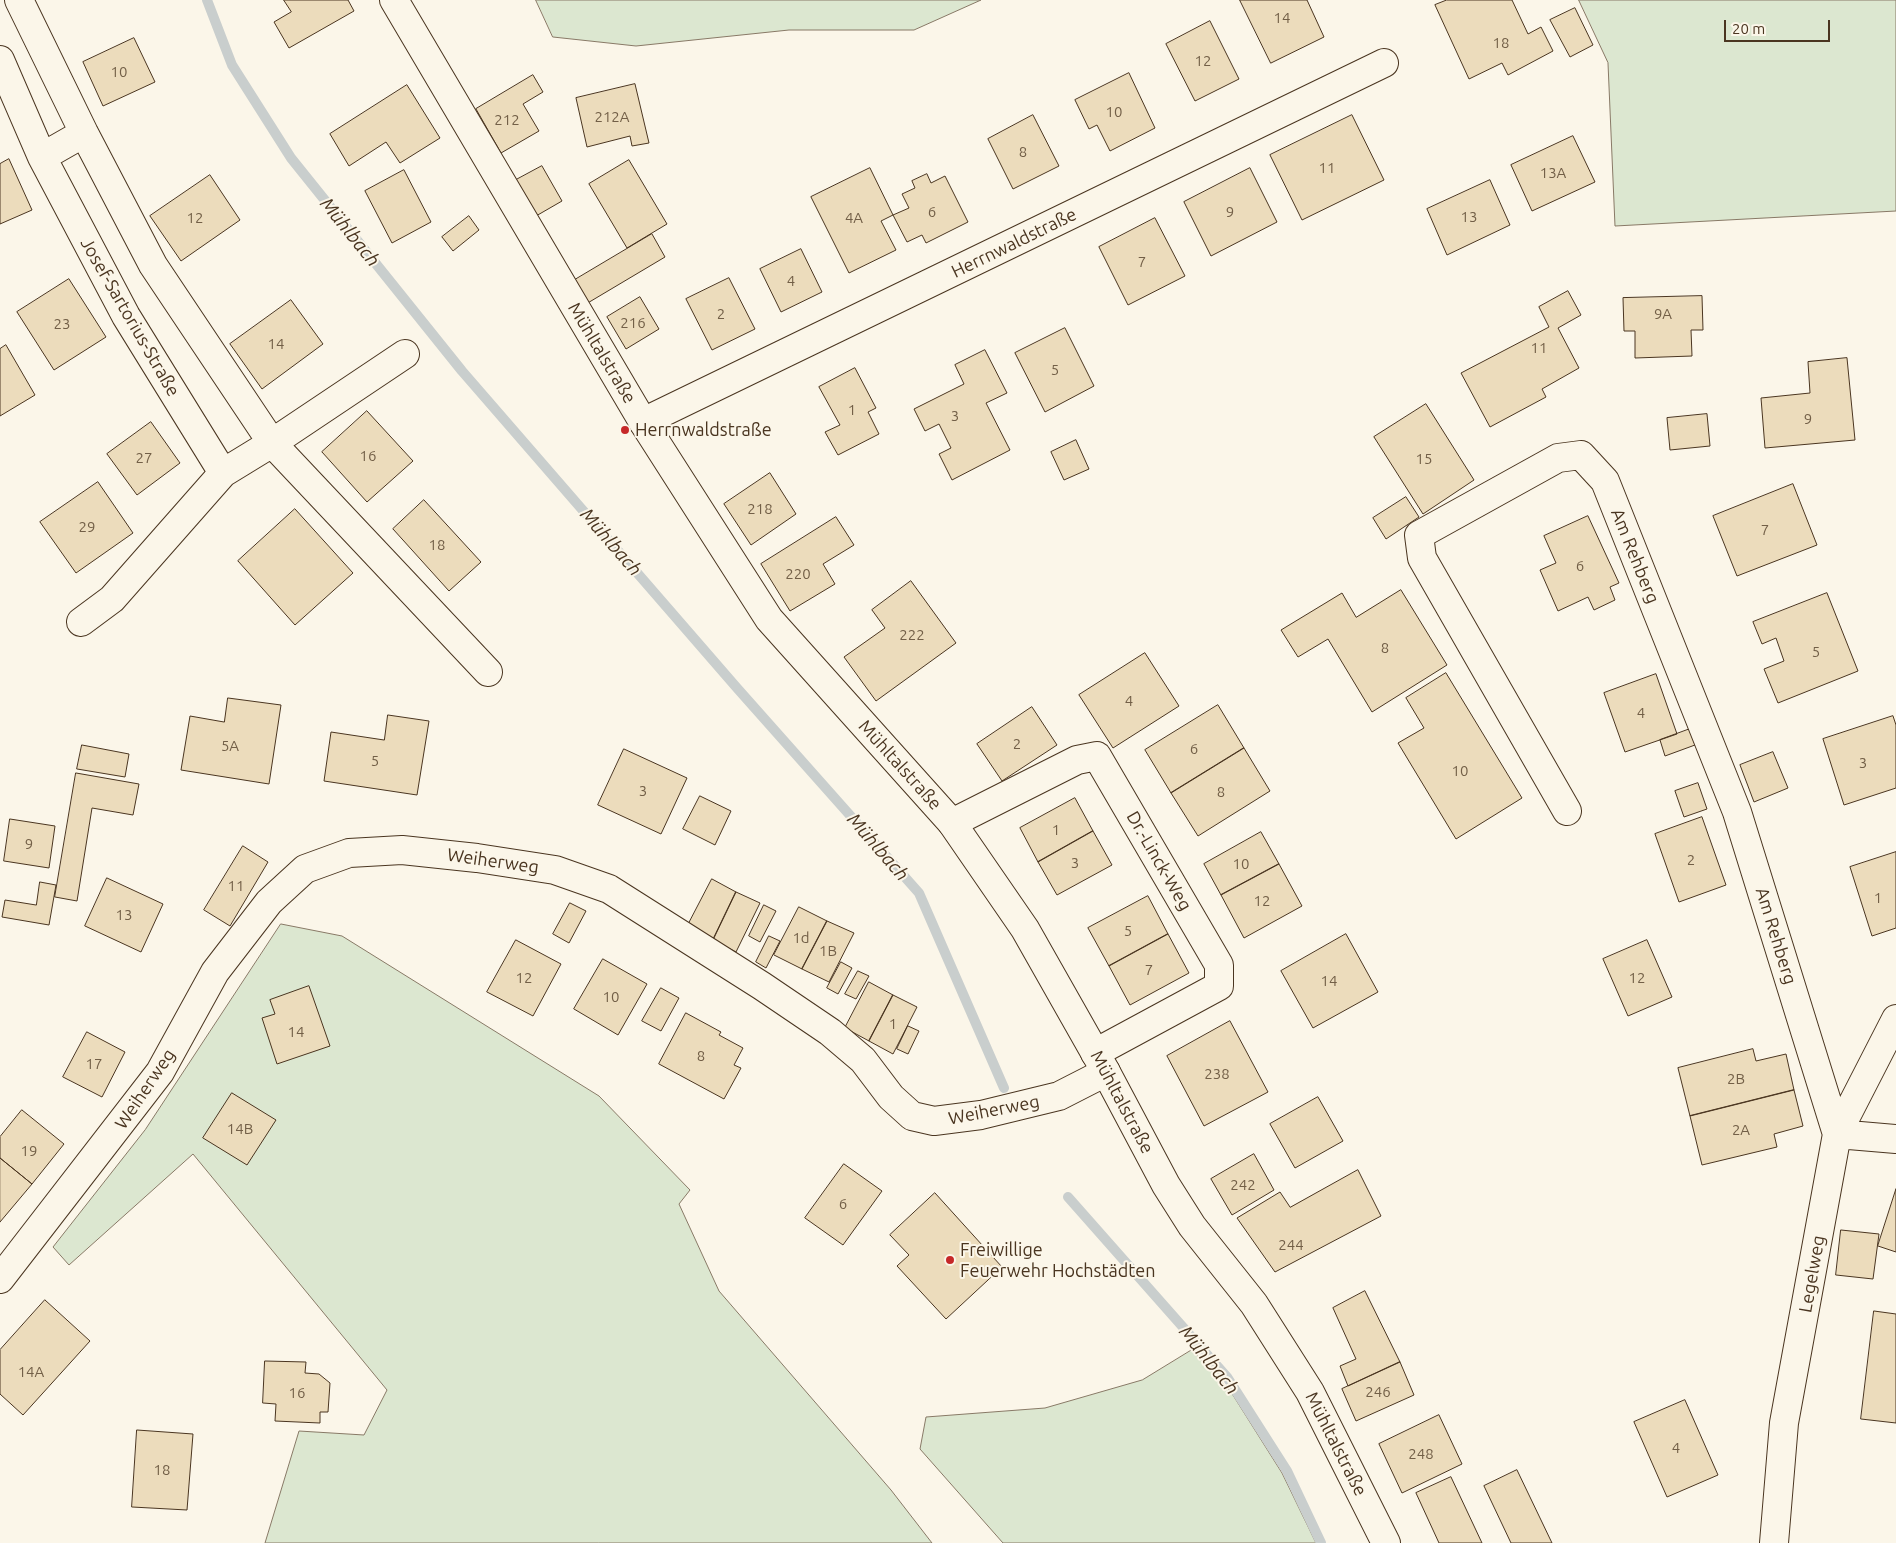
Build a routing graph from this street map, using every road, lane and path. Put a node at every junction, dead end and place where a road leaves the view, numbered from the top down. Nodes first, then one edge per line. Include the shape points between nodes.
1 (19, 0) edge
2 (394, 0) edge
3 (0, 60) edge
4 (1384, 63) dead end
5 (84, 133) junction
6 (42, 157) junction
7 (404, 354) dead end
8 (643, 422) junction
9 (272, 443) junction
10 (223, 473) junction
11 (82, 622) dead end
12 (488, 672) dead end
13 (1567, 810) dead end
14 (952, 823) junction
15 (1896, 1019) edge
16 (1101, 1063) junction
17 (1838, 1134) junction
18 (1896, 1139) edge
19 (0, 1279) edge
20 (1386, 1543) edge
21 (1774, 1543) edge

1 - 5 street
2 - 8 street, Mühltalstraße
3 - 6 street, Josef-Sartorius-Straße
4 - 8 street, Herrnwaldstraße
5 - 6 street
5 - 9 street via 153,265
6 - 10 street, Josef-Sartorius-Straße via 126,316
7 - 9 street
8 - 14 street, Mühltalstraße via 769,620
9 - 10 street
9 - 12 street
10 - 11 street via 112,599
13 - 17 street, Am Rehberg via 1422,558 1420,535 1558,458 1581,455 1605,481 1737,812
14 - 16 street, Mühltalstraße via 1025,929
14 - 16 street, Dr.-Linck-Weg via 1077,760 1097,756 1220,965 1219,986
15 - 17 street, Legelweg
16 - 19 street, Weiherweg via 1059,1096 981,1115 934,1121 912,1116 891,1097 863,1060 830,1032 609,889 556,870 477,858 402,850 349,853 305,869 269,902 215,972 160,1072
16 - 20 street, Mühltalstraße via 1166,1185 1192,1226 1254,1304 1310,1392
17 - 18 street
17 - 21 street, Legelweg via 1784,1423

